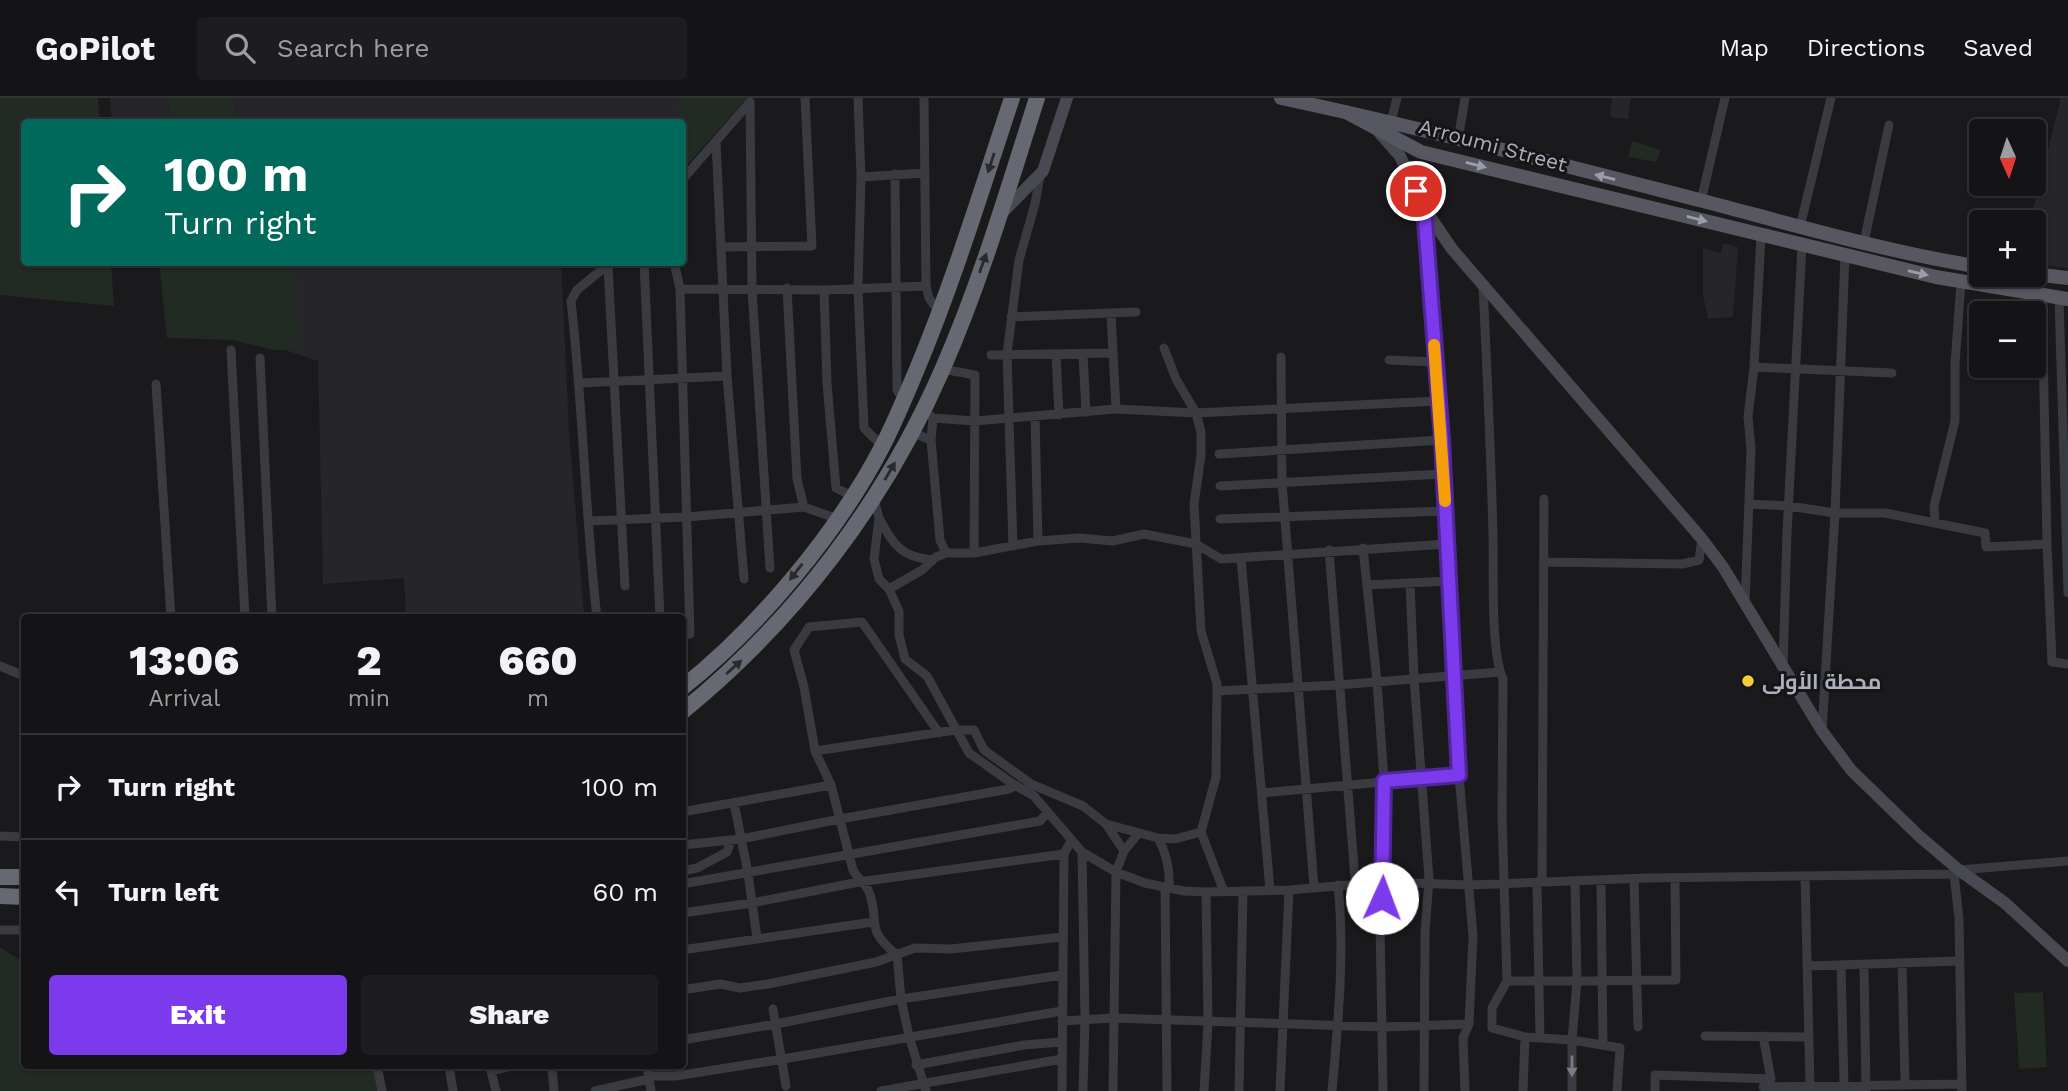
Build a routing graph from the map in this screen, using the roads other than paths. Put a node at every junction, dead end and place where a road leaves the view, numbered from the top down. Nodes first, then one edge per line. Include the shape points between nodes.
1 (805, 98) edge
2 (858, 98) edge
3 (924, 98) edge
4 (1012, 98) edge
5 (1037, 98) edge
6 (1067, 98) edge
7 (1281, 98) edge
8 (1397, 98) edge
9 (1465, 98) edge
10 (1725, 98) edge
11 (1831, 98) edge
12 (751, 100) edge
13 (1346, 112) junction
14 (1391, 122) junction
15 (1889, 125) dead end
16 (1376, 128) junction
17 (1458, 140) junction
18 (716, 142) junction
19 (925, 173) junction
20 (895, 174) junction
21 (686, 176) edge
22 (1012, 176) junction
23 (861, 177) junction
24 (1037, 179) junction
25 (1701, 201) junction
26 (1424, 208) junction
27 (998, 222) junction
28 (1800, 227) junction
29 (1761, 235) junction
30 (1869, 243) junction
31 (1802, 245) junction
32 (721, 247) junction
33 (751, 247) junction
34 (1845, 255) junction
35 (1870, 262) junction
36 (1969, 264) edge
37 (606, 266) edge
38 (609, 266) edge
39 (644, 266) edge
40 (675, 266) edge
41 (2046, 275) edge
42 (2068, 278) edge
43 (1483, 282) junction
44 (1961, 282) junction
45 (895, 286) junction
46 (926, 286) junction
47 (724, 288) junction
48 (787, 288) junction
49 (858, 288) junction
50 (680, 289) junction
51 (752, 289) junction
52 (824, 290) junction
53 (2042, 296) junction
54 (2063, 299) edge
55 (1136, 312) dead end
56 (940, 314) junction
57 (1111, 314) junction
58 (1011, 317) junction
59 (1164, 348) dead end
60 (232, 350) dead end
61 (1112, 353) junction
62 (1056, 354) junction
63 (1083, 354) junction
64 (991, 355) dead end
65 (1007, 355) junction
66 (1281, 357) dead end
67 (260, 358) dead end
68 (1389, 360) dead end
69 (1436, 362) junction
70 (1754, 367) junction
71 (1797, 368) junction
72 (943, 369) junction
73 (1840, 371) junction
74 (1892, 373) dead end
75 (727, 376) junction
76 (682, 378) junction
77 (648, 380) junction
78 (614, 382) junction
79 (580, 383) junction
80 (156, 384) dead end
81 (904, 401) junction
82 (1438, 401) junction
83 (1116, 409) junction
84 (1280, 410) junction
85 (1086, 412) junction
86 (1196, 412) junction
87 (928, 414) junction
88 (1059, 415) junction
89 (1035, 416) junction
90 (1011, 417) junction
91 (975, 421) junction
92 (911, 432) junction
93 (931, 440) junction
94 (1442, 440) junction
95 (883, 447) junction
96 (1283, 449) junction
97 (1219, 454) dead end
98 (1443, 474) junction
99 (1282, 482) junction
100 (1220, 486) dead end
101 (854, 497) junction
102 (874, 499) junction
103 (1544, 499) dead end
104 (1749, 504) junction
105 (1789, 506) junction
106 (804, 507) junction
107 (767, 509) junction
108 (1446, 511) junction
109 (738, 512) junction
110 (1835, 513) junction
111 (1284, 516) junction
112 (685, 517) junction
113 (656, 518) junction
114 (879, 518) junction
115 (838, 519) junction
116 (1220, 519) dead end
117 (623, 520) junction
118 (589, 521) junction
119 (1934, 523) junction
120 (1702, 539) junction
121 (1038, 541) junction
122 (1196, 544) junction
123 (1447, 544) junction
124 (2047, 544) junction
125 (1013, 546) junction
126 (1363, 548) junction
127 (1329, 551) junction
128 (946, 553) junction
129 (974, 553) junction
130 (1287, 554) junction
131 (1241, 558) junction
132 (933, 560) junction
133 (1544, 562) junction
134 (770, 568) dead end
135 (744, 579) dead end
136 (1449, 581) junction
137 (1410, 583) junction
138 (1368, 585) junction
139 (625, 586) dead end
140 (889, 589) junction
141 (2068, 593) edge
142 (1745, 604) junction
143 (171, 614) edge
144 (245, 614) edge
145 (272, 614) edge
146 (597, 614) edge
147 (660, 614) edge
148 (686, 634) edge
149 (2068, 664) edge
150 (0, 666) edge
151 (1783, 666) junction
152 (1500, 672) junction
153 (21, 675) edge
154 (1453, 675) junction
155 (1414, 678) junction
156 (1377, 681) junction
157 (686, 685) edge
158 (1338, 685) junction
159 (1298, 687) junction
160 (1252, 689) junction
161 (1217, 691) junction
162 (686, 709) edge
163 (955, 730) junction
164 (1822, 731) junction
165 (939, 733) junction
166 (815, 751) junction
167 (1459, 775) junction
168 (1421, 778) junction
169 (1384, 781) junction
170 (831, 785) junction
171 (1016, 785) junction
172 (1348, 785) junction
173 (1305, 788) junction
174 (1262, 793) junction
175 (734, 803) junction
176 (686, 811) edge
177 (1048, 812) junction
178 (840, 819) junction
179 (1106, 824) junction
180 (1202, 832) junction
181 (1138, 834) junction
182 (0, 836) edge
183 (21, 837) edge
184 (1158, 838) junction
185 (736, 840) junction
186 (1071, 841) junction
187 (686, 845) edge
188 (1082, 852) junction
189 (1124, 852) junction
190 (850, 853) junction
191 (1064, 854) junction
192 (2068, 861) edge
193 (686, 870) edge
194 (1116, 872) junction
195 (1956, 872) junction
196 (748, 873) junction
197 (1805, 876) junction
198 (0, 877) edge
199 (21, 877) edge
200 (1675, 878) junction
201 (1634, 879) junction
202 (1601, 880) junction
203 (1575, 881) junction
204 (859, 882) junction
205 (1384, 882) junction
206 (1539, 882) junction
207 (686, 883) edge
208 (1505, 883) junction
209 (1429, 884) junction
210 (1357, 885) junction
211 (1469, 885) junction
212 (1338, 886) junction
213 (1314, 887) junction
214 (1167, 888) junction
215 (1289, 890) junction
216 (1243, 891) junction
217 (1270, 891) junction
218 (1206, 892) junction
219 (1224, 892) junction
220 (0, 896) edge
221 (21, 897) edge
222 (752, 903) junction
223 (686, 912) edge
224 (873, 922) junction
225 (0, 930) edge
226 (21, 930) edge
227 (1062, 937) junction
228 (757, 938) junction
229 (686, 949) edge
230 (897, 955) junction
231 (1959, 961) junction
232 (2068, 961) edge
233 (1902, 964) junction
234 (1841, 965) junction
235 (1808, 966) junction
236 (1864, 966) junction
237 (1062, 975) junction
238 (1636, 979) junction
239 (1604, 980) junction
240 (1507, 981) junction
241 (1577, 981) junction
242 (1540, 982) junction
243 (686, 989) edge
244 (901, 999) junction
245 (773, 1009) dead end
246 (1062, 1016) junction
247 (1113, 1018) junction
248 (1085, 1019) junction
249 (1168, 1020) junction
250 (1208, 1023) junction
251 (1240, 1023) junction
252 (1282, 1023) junction
253 (776, 1024) junction
254 (1469, 1024) junction
255 (1338, 1025) junction
256 (1424, 1026) junction
257 (1384, 1027) junction
258 (1637, 1027) dead end
259 (909, 1036) junction
260 (1705, 1036) dead end
261 (1763, 1036) junction
262 (1525, 1037) junction
263 (1809, 1037) junction
264 (1540, 1038) junction
265 (686, 1039) edge
266 (1572, 1040) junction
267 (1061, 1042) junction
268 (1604, 1044) junction
269 (783, 1059) junction
270 (1062, 1059) junction
271 (916, 1066) junction
272 (378, 1069) edge
273 (449, 1069) edge
274 (499, 1069) edge
275 (552, 1069) edge
276 (647, 1069) edge
277 (649, 1079) junction
278 (1771, 1079) junction
279 (1905, 1083) junction
280 (1844, 1084) junction
281 (1810, 1085) junction
282 (786, 1086) dead end
283 (924, 1087) edge
284 (1866, 1087) edge
285 (1962, 1087) edge
286 (1763, 1089) edge
287 (382, 1091) edge
288 (453, 1091) edge
289 (496, 1091) edge
290 (554, 1091) edge
291 (595, 1091) edge
292 (651, 1091) edge
293 (881, 1091) edge
294 (1062, 1091) edge
295 (1083, 1091) edge
296 (1113, 1091) edge
297 (1167, 1091) edge
298 (1204, 1091) edge
299 (1239, 1091) edge
300 (1280, 1091) edge
301 (1332, 1091) edge
302 (1384, 1091) edge
303 (1424, 1091) edge
304 (1465, 1091) edge
305 (1522, 1091) edge
306 (1572, 1091) edge
307 (1617, 1091) edge
308 (1655, 1091) edge

1 - 33 street via 812,246
2 - 23 street
3 - 19 street
4 -> 56 highway
5 - 22 highway
6 - 24 main road
7 - 13 main road
8 - 14 street
9 - 17 street
10 - 25 street
11 - 28 street
12 - 18 street
12 - 33 street
13 - 14 main road, Arroumi Street
13 - 16 main road, Arroumi Street
14 - 17 main road, Arroumi Street
15 - 30 street
16 - 26 main road via 1400,156
16 -> 29 main road, Arroumi Street via 1422,152
25 -> 17 main road, Arroumi Street
18 - 21 street
18 - 32 street
19 - 20 street
19 - 46 street
20 - 23 street
20 - 45 street
22 - 24 main road via 1025,183
22 - 27 highway
23 - 49 street
24 - 27 main road via 1011,202
24 - 58 street
25 - 28 main road, Arroumi Street
26 - 43 main road via 1452,249
26 - 69 street
72 -> 27 highway
28 - 30 main road, Arroumi Street
29 - 31 main road, Arroumi Street
29 - 70 street
30 - 35 main road
30 - 36 main road, Arroumi Street
31 - 34 main road, Arroumi Street
31 - 71 street
32 - 33 street
32 - 47 street
33 - 51 street
34 - 35 main road, Arroumi Street
34 - 73 street
35 -> 44 main road, Arroumi Street
37 - 79 street via 576,290 571,301
38 - 78 street
39 - 77 street
40 - 50 street
41 - 42 main road
43 - 120 main road
43 - 152 street
44 - 53 main road, Arroumi Street
44 - 119 street via 1955,421
45 - 46 street
45 - 49 street
45 - 81 street via 897,390
46 - 56 street
47 - 50 street
47 - 51 street
47 - 75 street
48 - 51 street
48 - 52 street
48 - 106 street via 797,479
49 - 52 street
49 - 95 street via 864,428
50 - 76 street
51 - 107 street
52 - 101 street via 836,488
53 - 54 main road, Arroumi Street
53 - 124 street
54 - 141 street
55 - 57 street
56 - 81 highway
57 - 58 street
57 - 61 street
58 - 65 street
59 - 86 street
60 - 144 street
61 - 63 street
61 - 83 street
62 - 63 street
62 - 65 street
62 - 88 street
63 - 85 street
64 - 65 street
65 - 90 street
66 - 84 street
67 - 145 street
68 - 69 street
69 - 82 street
70 - 71 street
70 - 104 street via 1748,417
71 - 73 street
71 - 105 street
72 - 87 highway
72 - 91 street via 975,375
73 - 74 street
73 - 110 street
75 - 76 street
75 - 109 street
76 - 77 street
76 - 112 street
77 - 78 street
77 - 113 street
78 - 79 street
78 - 117 street
79 - 118 street
80 - 143 street
81 - 95 highway
82 - 84 street
82 - 94 street
83 - 85 street
83 - 86 street
84 - 86 street
84 - 96 street
85 - 88 street
86 - 122 street via 1202,455 1194,504
87 - 91 street
87 - 92 highway
87 - 93 street
88 - 89 street
89 - 90 street
89 - 121 street
90 - 91 street
90 - 125 street
91 - 129 street
92 - 93 street
102 -> 92 highway
93 - 128 street via 940,540
94 - 96 street
94 - 98 street
95 - 101 highway
96 - 97 street
96 - 99 street
98 - 99 street
98 - 108 street
99 - 100 street
99 - 111 street
101 - 115 highway
102 - 114 street
162 -> 102 highway via 794,606
103 - 133 street
104 - 105 street
104 - 142 street
105 - 110 street
105 - 151 street
106 - 107 street
106 - 115 street
107 - 109 street
107 - 134 street
108 - 111 street
108 - 123 street
109 - 112 street
109 - 135 street
110 - 119 street via 1885,513
110 - 164 street
111 - 116 street
111 - 130 street
112 - 113 street
112 - 148 street via 690,634
113 - 117 street
113 - 147 street
114 - 132 street via 898,549 914,558
114 - 140 street via 874,559 878,579
115 -> 157 highway via 748,628
117 - 118 street
117 - 139 street
118 - 146 street
119 - 124 street via 1985,533 1986,547
120 - 133 street via 1699,560 1682,564
120 - 142 main road
121 - 122 street via 1113,541 1144,534
121 - 125 street
122 - 131 street via 1222,559
122 - 161 street via 1201,631
123 - 126 street
123 - 136 street
124 - 149 street via 2053,663
125 - 129 street
126 - 127 street
126 - 138 street
127 - 130 street
127 - 158 street
128 - 129 street
128 - 132 street
130 - 131 street
130 - 159 street
131 - 160 street
132 - 140 street
133 - 206 street
136 - 137 street
136 - 154 street
137 - 138 street
137 - 155 street
138 - 156 street
140 - 163 street via 899,611 905,659 927,676
142 - 151 main road
150 - 153 street
151 - 164 main road
152 - 154 street
152 - 208 street
154 - 155 street
154 - 167 street
155 - 156 street
155 - 168 street
156 - 158 street
156 - 169 street
158 - 159 street
158 - 172 street
159 - 160 street
159 - 173 street
160 - 161 street
160 - 174 street
161 - 180 street via 1216,777
163 - 165 street
163 - 171 street via 970,753
163 - 179 street via 974,730 984,750 1031,785 1083,806
164 - 195 main road via 1851,770
165 - 166 street
165 - 166 street via 862,622 809,626 793,650
166 - 170 street
167 - 168 street
167 - 211 street
168 - 169 street
168 - 209 street
169 - 172 street
169 - 205 street
170 - 175 street
170 - 178 street
171 - 177 street
171 - 178 street
172 - 173 street
172 - 210 street
173 - 174 street
173 - 213 street
174 - 217 street
175 - 176 street
175 - 185 street
177 - 186 street
177 - 190 street via 1040,821
178 - 185 street
178 - 190 street
179 - 181 street
179 - 189 street
180 - 184 street
180 - 219 street
181 - 184 street
181 - 189 street
182 - 183 street
184 - 214 street via 1170,875
185 - 187 street
185 - 193 street via 727,852
185 - 196 street
186 - 188 street
186 - 191 street
188 - 194 street
188 - 248 street
189 - 194 street
190 - 196 street
190 - 204 street
191 - 204 street
191 - 227 street
192 - 195 street
194 - 214 street
194 - 247 street
195 - 197 street
195 - 231 street
195 - 232 main road via 2005,904
196 - 207 street
196 - 222 street
197 - 200 street
197 - 235 street
198 - 199 highway
200 - 201 street
200 - 238 street via 1676,979
201 - 202 street
201 - 238 street
202 - 203 street
202 - 239 street
203 - 206 street
203 - 241 street
204 - 222 street
204 - 224 street via 868,890
205 - 209 street
205 - 210 street
205 - 257 street via 1380,923
206 - 208 street
206 - 242 street
208 - 211 street
208 - 240 street
209 - 211 street
209 - 256 street
210 - 212 street
211 - 254 street via 1473,936
212 - 213 street
212 - 255 street
213 - 215 street
214 - 218 street
214 - 249 street
215 - 217 street
215 - 252 street
216 - 217 street
216 - 219 street
216 - 251 street
218 - 219 street
218 - 250 street
220 - 221 highway
222 - 223 street
222 - 228 street
224 - 228 street
224 - 230 street via 881,942
225 - 226 street
227 - 230 street via 915,948
227 - 237 street
228 - 229 street
230 - 243 street via 768,984
230 - 244 street
231 - 233 street
231 - 285 street
233 - 236 street
233 - 279 street
234 - 235 street
234 - 236 street
234 - 280 street
235 - 263 street
236 - 284 street
237 - 244 street
237 - 246 street
238 - 239 street
238 - 258 street
239 - 241 street
239 - 268 street
240 - 242 street
240 - 262 street via 1492,1008 1492,1028
241 - 242 street
241 - 266 street
242 - 264 street
244 - 253 street
244 - 259 street
245 - 253 street
246 - 248 street
246 - 259 street
246 - 267 street
247 - 248 street
247 - 249 street
247 - 296 street
248 - 295 street
249 - 250 street
249 - 297 street
250 - 251 street
250 - 298 street
251 - 252 street
251 - 299 street
252 - 255 street
252 - 300 street
253 - 265 street
253 - 269 street
254 - 256 street
254 - 304 street via 1463,1038
255 - 257 street
255 - 301 street
256 - 257 street
256 - 303 street
257 - 302 street
259 - 269 street
259 - 271 street
260 - 261 street
261 - 263 street
261 - 278 street
262 - 264 street
262 - 305 street
263 - 281 street
264 - 266 street
266 - 268 street
266 -> 306 street
267 - 270 street
267 - 271 street
268 - 307 street via 1619,1048
269 - 277 street
269 - 282 street
270 - 283 street
270 - 294 street
271 - 283 street
272 - 287 street
273 - 288 street
274 - 289 street via 491,1071
275 - 290 street
276 - 277 street
277 - 291 street
277 - 292 street
278 - 286 street
278 - 308 street via 1655,1075
279 - 284 street
279 - 285 street
280 - 281 street
280 - 284 street
281 - 286 street
283 - 293 street

